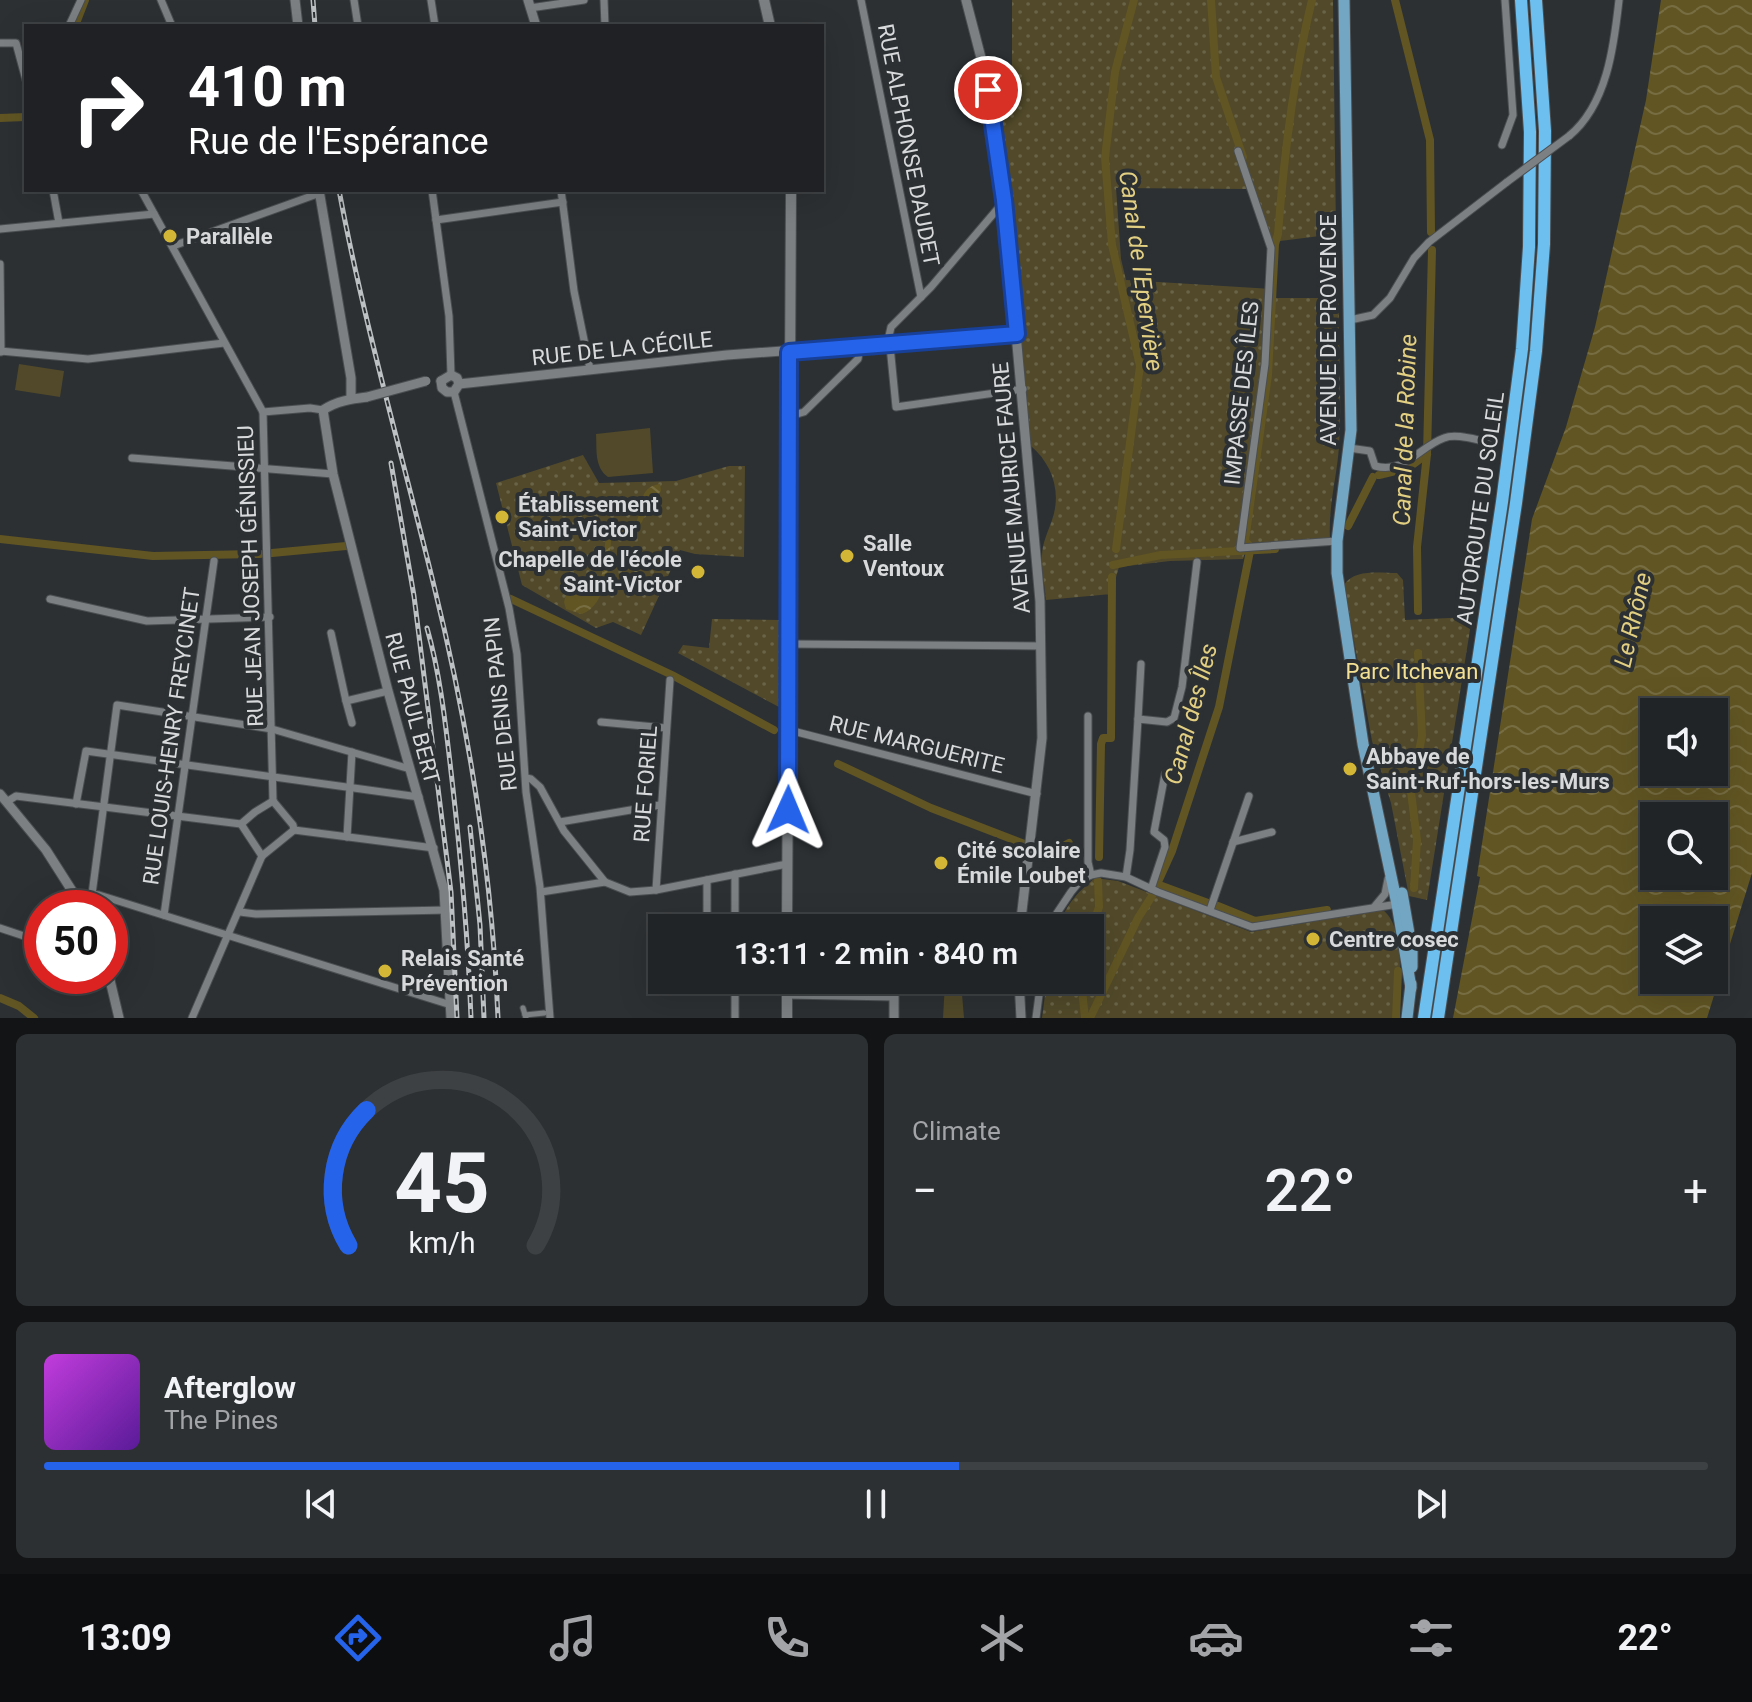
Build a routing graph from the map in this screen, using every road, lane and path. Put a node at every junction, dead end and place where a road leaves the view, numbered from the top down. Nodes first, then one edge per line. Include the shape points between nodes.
1 (81, 0) edge
2 (161, 0) edge
3 (295, 0) edge
4 (354, 0) edge
5 (431, 0) edge
6 (584, 0) edge
7 (604, 0) edge
8 (764, 0) edge
9 (861, 0) edge
10 (966, 0) edge
11 (1344, 0) edge
12 (1505, 0) edge
13 (1521, 0) edge
14 (1536, 0) edge
15 (1619, 0) edge
16 (529, 4) edge
17 (70, 24) edge
18 (171, 24) edge
19 (298, 24) edge
20 (358, 24) edge
21 (435, 24) edge
22 (535, 24) edge
23 (605, 24) edge
24 (770, 24) edge
25 (24, 39) edge
26 (0, 43) edge
27 (16, 43) junction
28 (24, 73) edge
29 (1502, 145) dead end
30 (1238, 151) dead end
31 (53, 192) edge
32 (142, 192) edge
33 (317, 192) edge
34 (320, 192) edge
35 (432, 192) edge
36 (561, 192) edge
37 (791, 192) edge
38 (563, 202) junction
39 (1004, 205) junction
40 (154, 214) junction
41 (436, 220) junction
42 (59, 223) junction
43 (0, 229) edge
44 (173, 246) junction
45 (0, 264) edge
46 (921, 297) junction
47 (1350, 320) junction
48 (1017, 334) junction
49 (224, 343) junction
50 (891, 345) junction
51 (860, 347) junction
52 (1, 352) edge
53 (789, 352) junction
54 (590, 369) junction
55 (451, 375) junction
56 (441, 381) junction
57 (457, 388) junction
58 (1023, 389) junction
59 (351, 397) junction
60 (323, 410) junction
61 (263, 412) junction
62 (790, 416) junction
63 (1489, 442) dead end
64 (1349, 448) junction
65 (132, 458) dead end
66 (264, 468) junction
67 (333, 474) junction
68 (1337, 541) junction
69 (214, 561) dead end
70 (1197, 562) dead end
71 (50, 599) dead end
72 (270, 617) junction
73 (207, 620) junction
74 (331, 633) dead end
75 (789, 644) junction
76 (1041, 646) junction
77 (1141, 664) dead end
78 (670, 680) dead end
79 (388, 691) junction
80 (346, 701) junction
81 (1088, 716) dead end
82 (194, 717) junction
83 (1138, 719) junction
84 (601, 722) dead end
85 (352, 723) dead end
86 (666, 728) junction
87 (272, 729) junction
88 (789, 730) junction
89 (352, 752) junction
90 (111, 753) junction
91 (1365, 754) junction
92 (187, 765) junction
93 (410, 769) junction
94 (1165, 774) dead end
95 (273, 778) junction
96 (526, 778) junction
97 (348, 788) junction
98 (1037, 794) junction
99 (1249, 796) dead end
100 (4, 797) edge
101 (419, 797) junction
102 (273, 801) junction
103 (76, 804) junction
104 (660, 805) junction
105 (104, 807) junction
106 (178, 817) junction
107 (560, 822) junction
108 (241, 824) junction
109 (294, 830) junction
110 (1272, 832) dead end
111 (347, 837) junction
112 (1233, 842) junction
113 (434, 848) junction
114 (262, 856) junction
115 (1388, 861) junction
116 (787, 864) junction
117 (735, 874) junction
118 (1091, 875) junction
119 (1126, 877) junction
120 (707, 880) junction
121 (605, 882) junction
122 (1151, 889) junction
123 (73, 890) edge
124 (93, 890) edge
125 (656, 890) junction
126 (541, 892) junction
127 (1400, 903) junction
128 (128, 904) edge
129 (1373, 907) junction
130 (447, 910) junction
131 (1210, 910) junction
132 (240, 912) junction
133 (707, 914) edge
134 (735, 914) edge
135 (787, 914) edge
136 (1022, 914) edge
137 (1057, 914) edge
138 (164, 915) junction
139 (0, 928) edge
140 (24, 936) edge
141 (229, 936) junction
142 (113, 994) edge
143 (735, 994) edge
144 (1020, 994) edge
145 (1039, 994) edge
146 (787, 995) joint
147 (894, 997) joint
148 (451, 1005) junction
149 (525, 1014) edge
150 (547, 1015) edge
151 (119, 1018) edge
152 (192, 1018) edge
153 (451, 1018) edge
154 (735, 1018) edge
155 (787, 1018) edge
156 (894, 1018) edge
157 (1021, 1018) edge
158 (1036, 1018) edge
159 (1407, 1018) edge
160 (1424, 1018) edge
161 (1438, 1018) edge

1 - 17 street
2 - 18 street
3 - 19 street
4 - 20 street
5 - 21 street
6 - 16 street
7 - 23 street
8 - 24 main road
9 - 46 street, RUE ALPHONSE DAUDET
10 - 39 street, AVENUE MAURICE FAURE via 986,77
11 - 47 main road, AVENUE DE PROVENCE
12 - 29 street via 1513,115
13 - 160 highway, AUTOROUTE DU SOLEIL via 1530,132 1522,349
14 - 161 highway, AUTOROUTE DU SOLEIL via 1545,131 1536,351
15 - 47 street, bridge via 1599,96 1584,122 1429,242 1386,303 1367,318
16 - 22 street
25 - 27 street
26 - 27 street
27 - 28 street
30 - 68 street, IMPASSE DES ÎLES via 1271,248 1265,364 1240,548
31 - 42 street
32 - 40 street, RUE JEAN JOSEPH GÉNISSIEU
33 - 44 street
34 - 59 street
35 - 41 street
36 - 38 street
37 - 53 main road
38 - 41 street
38 - 54 street
39 - 46 street
39 - 48 street, AVENUE MAURICE FAURE
40 - 42 street
40 - 44 street, RUE JEAN JOSEPH GÉNISSIEU
41 - 55 street
42 - 43 street
44 - 49 street, RUE JEAN JOSEPH GÉNISSIEU
45 - 52 street
46 - 50 street via 891,327
47 - 64 main road, AVENUE DE PROVENCE
48 - 50 street, RUE DE LA CÉCILE
48 - 58 street, AVENUE MAURICE FAURE
49 - 52 street via 88,359
49 - 61 street, RUE JEAN JOSEPH GÉNISSIEU
50 - 51 street, RUE DE LA CÉCILE
50 - 58 street via 896,407
51 - 53 street, RUE DE LA CÉCILE
51 - 62 street via 858,359 804,412
53 - 54 street, RUE DE LA CÉCILE
53 - 62 main road
54 - 57 street, RUE DE LA CÉCILE
55 - 56 street
55 - 57 street via 457,378
56 - 57 street via 444,390
56 - 59 street, bridge
57 - 96 street, RUE DENIS PAPIN via 515,643
58 - 76 street, AVENUE MAURICE FAURE
59 - 60 street
60 - 61 street
60 - 67 street, RUE PAUL BERT
61 - 66 street, RUE JEAN JOSEPH GÉNISSIEU
62 - 75 main road
63 - 64 street via 1450,436 1409,463 1382,468 1375,466 1370,451
64 - 68 main road, AVENUE DE PROVENCE
65 - 66 street
66 - 67 street
66 - 72 street, RUE JEAN JOSEPH GÉNISSIEU
67 - 79 street, RUE PAUL BERT
68 - 91 main road, AVENUE DE PROVENCE via 1337,573
69 - 73 street, RUE LOUIS-HENRY FREYCINET
70 - 83 street via 1174,718
71 - 73 street via 147,621
72 - 73 street
72 - 87 street, RUE JEAN JOSEPH GÉNISSIEU
73 - 82 street, RUE LOUIS-HENRY FREYCINET
74 - 80 street
75 - 76 street
75 - 88 main road
76 - 98 street, AVENUE MAURICE FAURE
77 - 83 street
78 - 86 street, RUE FORIEL
79 - 80 street
79 - 93 street, RUE PAUL BERT
80 - 85 street
81 - 118 street
82 - 87 street
82 - 90 street via 117,705
82 - 92 street, RUE LOUIS-HENRY FREYCINET
83 - 119 street
84 - 86 street
86 - 104 street, RUE FORIEL
87 - 89 street
87 - 95 street, RUE JEAN JOSEPH GÉNISSIEU
88 - 98 street, RUE MARGUERITE
88 - 116 main road
89 - 93 street
89 - 97 street
90 - 92 street
90 - 103 street via 86,751
90 - 105 street
91 - 115 main road, AVENUE DE PROVENCE
91 - 127 main road, AVENUE DE PROVENCE via 1383,796
92 - 95 street
92 - 106 street, RUE LOUIS-HENRY FREYCINET
93 - 101 street, RUE PAUL BERT
94 - 122 street via 1154,832 1165,847
95 - 97 street
95 - 102 street, RUE JEAN JOSEPH GÉNISSIEU
96 - 107 street via 540,787
96 - 126 street, RUE DENIS PAPIN
97 - 101 street
97 - 111 street
98 - 136 street, AVENUE MAURICE FAURE
99 - 112 street
100 - 103 street
100 - 123 street
101 - 113 street, RUE PAUL BERT
102 - 108 street
102 - 109 street
103 - 105 street
104 - 107 street
104 - 125 street, RUE FORIEL
105 - 106 street
105 - 124 street
106 - 108 street
106 - 138 street, RUE LOUIS-HENRY FREYCINET
107 - 121 street
108 - 114 street
109 - 111 street
109 - 114 street
110 - 112 street
111 - 113 street
112 - 131 street
113 - 130 street, RUE PAUL BERT
114 - 132 street
115 - 127 main road, AVENUE DE PROVENCE
115 - 129 street, AVENUE DE PROVENCE via 1387,889
116 - 117 street
116 - 135 main road
117 - 120 street
117 - 134 street
118 - 119 street
118 - 137 street via 1080,881
119 - 122 street
120 - 125 street
120 - 133 street
121 - 125 street via 630,892
121 - 126 street
122 - 131 street
126 - 150 street, RUE DENIS PAPIN
127 - 129 street
127 - 159 main road, AVENUE DE PROVENCE via 1412,951
128 - 138 street
129 - 131 street via 1252,927
130 - 132 street
130 - 148 street, RUE PAUL BERT
132 - 141 street
138 - 141 street
139 - 140 street
141 - 148 street
141 - 152 street
142 - 151 street
143 - 154 street
144 - 157 street
145 - 158 street
146 - 147 street
146 - 155 main road
147 - 156 street
148 - 153 street, RUE PAUL BERT
149 - 150 street

